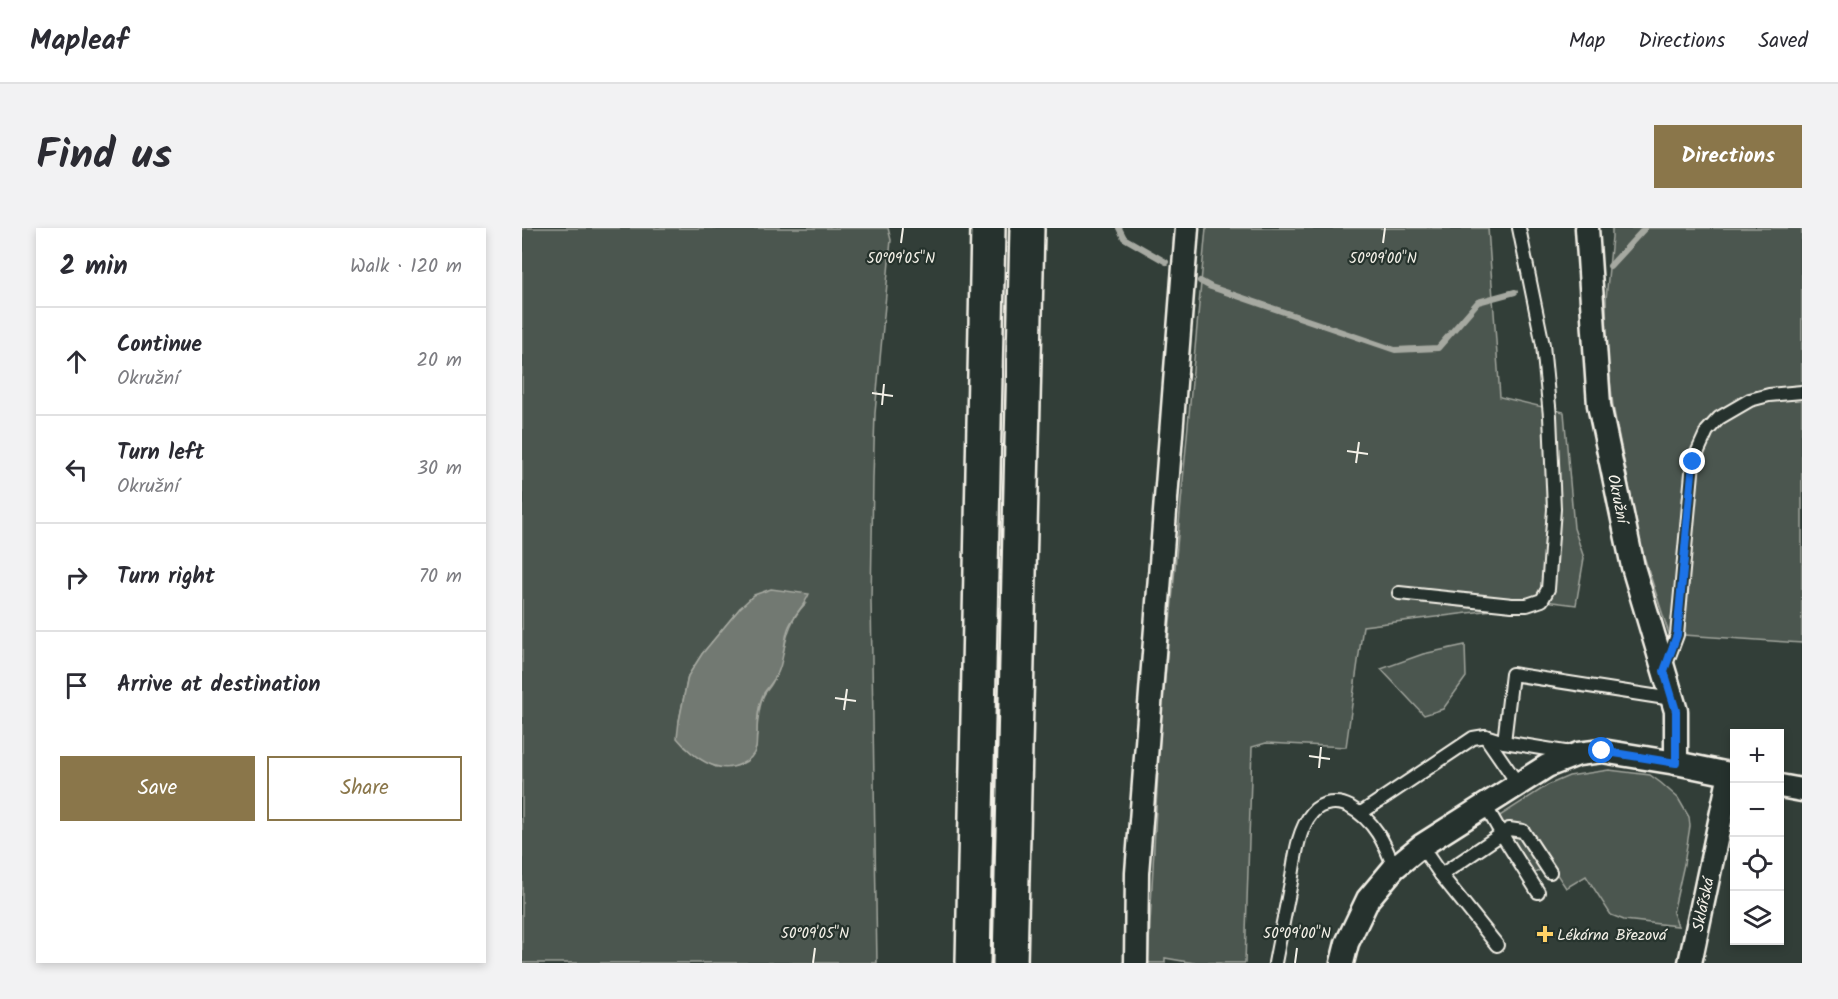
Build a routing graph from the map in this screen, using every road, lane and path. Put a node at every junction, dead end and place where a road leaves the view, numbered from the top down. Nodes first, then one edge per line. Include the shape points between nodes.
1 (988, 228) edge
2 (1027, 228) edge
3 (1186, 228) edge
4 (1519, 228) edge
5 (1587, 228) edge
6 (1802, 392) edge
7 (1399, 593) dead end
8 (1664, 671) junction
9 (1672, 699) junction
10 (1485, 736) junction
11 (1503, 742) junction
12 (1578, 754) junction
13 (1676, 763) junction
14 (1730, 775) edge
15 (1730, 783) edge
16 (1518, 784) junction
17 (1784, 787) edge
18 (1802, 790) edge
19 (1485, 805) junction
20 (1361, 813) junction
21 (1501, 833) junction
22 (1421, 846) junction
23 (1394, 868) junction
24 (1550, 872) dead end
25 (1441, 875) junction
26 (1538, 891) dead end
27 (1497, 945) dead end
28 (973, 963) edge
29 (1010, 963) edge
30 (1136, 963) edge
31 (1275, 963) edge
32 (1342, 963) edge
33 (1689, 963) edge

1 - 28 highway
2 - 29 highway
3 - 30 street via 1137,873
4 - 7 lane via 1542,345 1550,416 1554,509 1548,589 1542,600 1527,605
5 - 8 street, Okružní via 1599,405 1633,567
6 - 8 lane via 1750,400 1719,418 1707,431 1693,462 1677,635
8 - 9 street, Okružní
9 - 11 lane via 1512,674
9 - 13 street, Okružní via 1676,711
10 - 11 lane
10 - 16 lane
10 - 20 lane via 1473,738
11 - 12 lane
12 - 13 street via 1602,751
12 - 16 street via 1547,766
13 - 14 street
15 - 33 street, Sklářská
16 - 19 street
17 - 18 street
19 - 21 lane
19 - 22 street
20 - 23 lane via 1387,847
20 - 31 lane via 1346,805 1328,804 1320,806 1306,822
21 - 24 lane via 1509,829 1523,831
21 - 25 lane
21 - 26 lane
22 - 23 street
22 - 25 lane
23 - 32 street via 1368,898
25 - 27 lane

